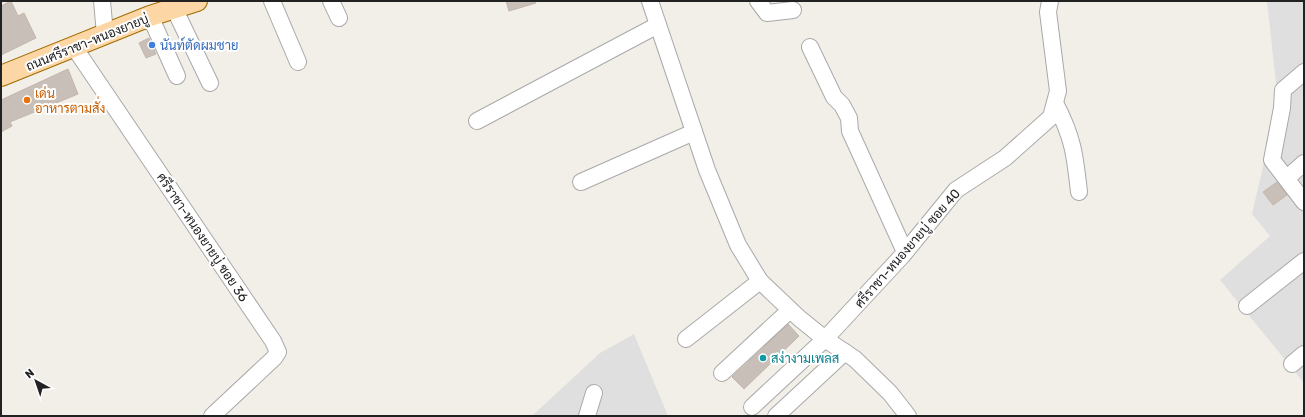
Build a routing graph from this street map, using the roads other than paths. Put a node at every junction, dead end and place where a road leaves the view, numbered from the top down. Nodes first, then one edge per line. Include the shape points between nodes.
1 (102, 1) edge
2 (197, 1) edge
3 (272, 1) edge
4 (331, 1) edge
5 (650, 1) edge
6 (758, 1) edge
7 (1050, 1) edge
8 (159, 10) edge
9 (793, 10) dead end
10 (339, 18) dead end
11 (658, 25) junction
12 (105, 34) junction
13 (74, 47) junction
14 (810, 47) dead end
15 (298, 62) dead end
16 (1304, 72) edge
17 (1, 76) edge
18 (177, 76) dead end
19 (210, 83) dead end
20 (1055, 103) junction
21 (476, 121) dead end
22 (694, 132) junction
23 (1304, 163) edge
24 (1286, 178) junction
25 (581, 182) dead end
26 (1079, 192) dead end
27 (1304, 202) edge
28 (905, 252) junction
29 (1304, 261) edge
30 (760, 281) junction
31 (1247, 306) dead end
32 (790, 310) junction
33 (686, 339) dead end
34 (826, 339) junction
35 (845, 352) junction
36 (722, 373) dead end
37 (594, 393) dead end
38 (752, 407) dead end
39 (212, 416) edge
40 (587, 416) edge
41 (776, 416) edge
42 (908, 416) edge

1 - 12 street
2 - 8 main road, ถนนศรีราชา-หนองยายบู่
3 - 15 street
4 - 10 street
5 - 11 street
6 - 9 street via 767,13
7 - 20 street, ศรีราชา-หนองยายบู่ ซอย 40 via 1048,12 1058,91
8 - 12 main road, ถนนศรีราชา-หนองยายบู่
8 - 18 street
8 - 19 street
11 - 21 street
11 - 22 street
12 - 13 main road, ถนนศรีราชา-หนองยายบู่
13 - 17 main road, ถนนศรีราชา-หนองยายบู่
13 - 39 street, ศรีราชา-หนองยายบู่ ซอย 36 via 278,352
14 - 28 street via 834,97 849,118 850,131
16 - 24 street via 1283,90 1272,160
20 - 26 street via 1072,140
20 - 28 street, ศรีราชา-หนองยายบู่ ซอย 40 via 1051,117 1017,148 956,190
22 - 25 street
22 - 30 street via 738,245
23 - 24 street
24 - 27 street
28 - 34 street, ศรีราชา-หนองยายบู่ ซอย 40
29 - 31 street
30 - 32 street
30 - 33 street
32 - 34 street
32 - 36 street
34 - 35 street
34 - 38 street, ศรีราชา-หนองยายบู่ ซอย 40
35 - 41 street
35 - 42 street via 855,358 890,393
37 - 40 street

